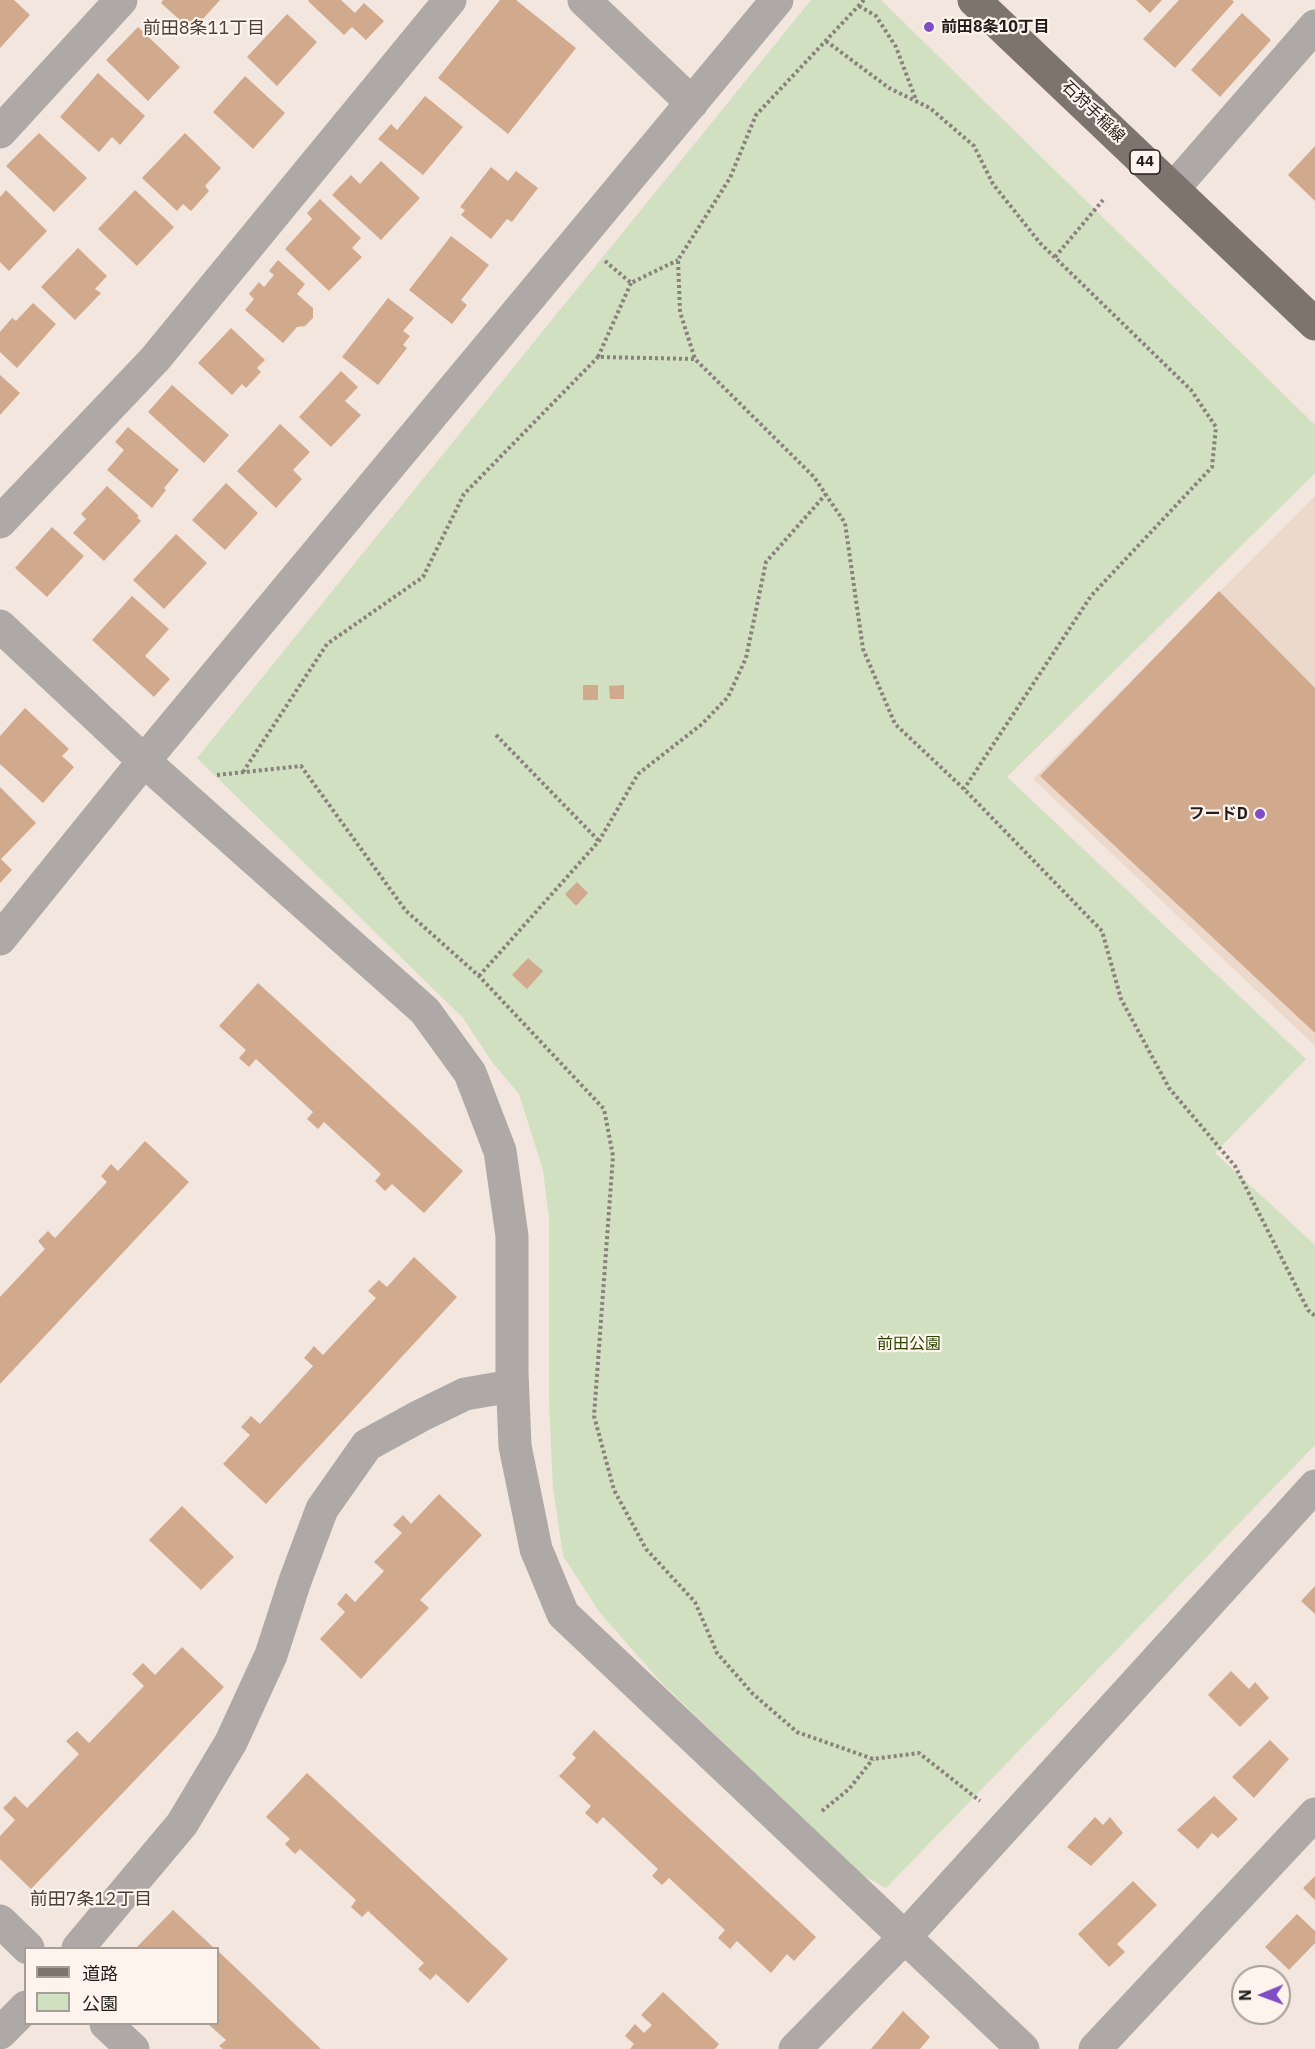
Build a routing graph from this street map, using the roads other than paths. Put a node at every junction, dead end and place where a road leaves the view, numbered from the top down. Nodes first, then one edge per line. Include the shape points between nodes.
1 (121, 0) edge
2 (450, 0) edge
3 (584, 0) edge
4 (777, 0) edge
5 (989, 5) edge
6 (1315, 26) edge
7 (692, 103) junction
8 (0, 132) edge
9 (1173, 189) junction
10 (1315, 324) edge
11 (0, 522) edge
12 (0, 626) edge
13 (144, 761) junction
14 (0, 939) edge
15 (512, 1386) junction
16 (1315, 1486) edge
17 (1315, 1814) edge
18 (0, 1921) edge
19 (904, 1938) junction
20 (27, 1947) edge
21 (79, 1947) edge
22 (24, 2009) edge
23 (107, 2025) edge
24 (0, 2033) edge
25 (133, 2049) edge
26 (795, 2049) edge
27 (1023, 2049) edge
28 (1095, 2049) edge

1 - 8 street
2 - 11 street via 155,359
3 - 7 street
4 - 7 street
5 - 9 main road, 石狩手稲線 / 44
6 - 9 street
7 - 13 street
9 - 10 main road, 石狩手稲線 / 44
12 - 13 street
13 - 14 street
13 - 15 street via 425,1011 470,1073 500,1151 512,1236
15 - 19 street via 515,1446 536,1549 563,1614
15 - 21 street via 465,1394 367,1445 322,1509 271,1655 231,1742 182,1824
16 - 19 street
17 - 28 street
18 - 20 street
19 - 26 street
19 - 27 street
22 - 24 street
23 - 25 street

